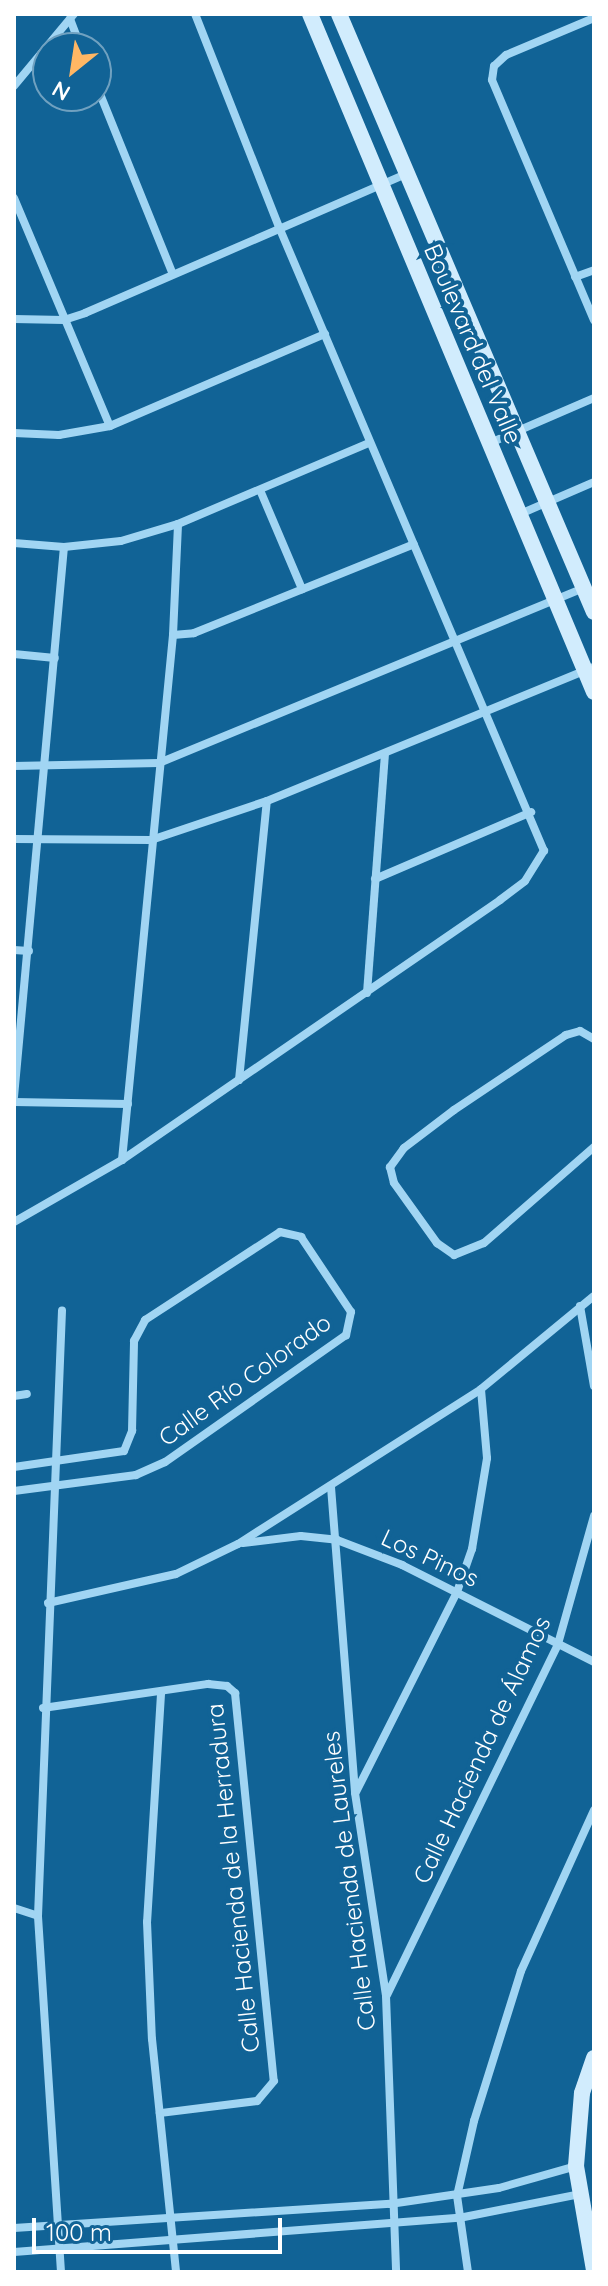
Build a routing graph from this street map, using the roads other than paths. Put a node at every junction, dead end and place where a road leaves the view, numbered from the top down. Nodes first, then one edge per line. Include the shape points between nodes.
1 (195, 14) edge
2 (311, 14) edge
3 (339, 14) edge
4 (72, 16) edge
5 (593, 22) edge
6 (14, 86) edge
7 (107, 112) edge
8 (409, 173) junction
9 (379, 184) junction
10 (14, 198) edge
11 (279, 227) junction
12 (594, 270) edge
13 (172, 272) junction
14 (575, 277) junction
15 (14, 319) edge
16 (64, 320) junction
17 (594, 320) edge
18 (325, 334) junction
19 (594, 398) edge
20 (110, 426) junction
21 (518, 431) junction
22 (14, 433) edge
23 (369, 443) junction
24 (489, 443) junction
25 (594, 482) edge
26 (260, 490) junction
27 (548, 502) junction
28 (519, 514) junction
29 (178, 524) junction
30 (14, 543) edge
31 (414, 544) junction
32 (64, 547) junction
33 (584, 587) junction
34 (302, 589) junction
35 (555, 598) junction
36 (594, 612) edge
37 (173, 635) junction
38 (454, 640) junction
39 (14, 654) edge
40 (55, 658) junction
41 (589, 668) edge
42 (594, 692) edge
43 (485, 713) junction
44 (385, 754) junction
45 (159, 763) junction
46 (14, 766) edge
47 (45, 769) junction
48 (267, 801) junction
49 (531, 812) junction
50 (14, 839) edge
51 (151, 840) junction
52 (39, 842) junction
53 (375, 879) junction
54 (14, 950) edge
55 (29, 951) junction
56 (367, 993) junction
57 (594, 1039) edge
58 (239, 1080) junction
59 (14, 1099) edge
60 (128, 1104) junction
61 (594, 1147) edge
62 (122, 1160) junction
63 (14, 1222) edge
64 (594, 1296) edge
65 (580, 1306) junction
66 (62, 1310) dead end
67 (594, 1386) edge
68 (481, 1389) junction
69 (27, 1394) dead end
70 (14, 1396) edge
71 (60, 1462) junction
72 (14, 1467) edge
73 (331, 1487) junction
74 (56, 1489) junction
75 (14, 1491) edge
76 (594, 1516) edge
77 (337, 1540) junction
78 (238, 1544) junction
79 (457, 1592) junction
80 (48, 1603) junction
81 (558, 1644) junction
82 (594, 1662) edge
83 (161, 1694) junction
84 (43, 1708) junction
85 (355, 1793) junction
86 (594, 1810) edge
87 (14, 1908) edge
88 (38, 1916) junction
89 (386, 1996) junction
90 (594, 2058) edge
91 (160, 2113) junction
92 (594, 2157) edge
93 (576, 2166) junction
94 (587, 2190) edge
95 (457, 2196) junction
96 (390, 2204) junction
97 (169, 2215) junction
98 (459, 2218) junction
99 (390, 2224) junction
100 (57, 2225) junction
101 (14, 2228) edge
102 (172, 2238) junction
103 (60, 2249) junction
104 (14, 2252) edge
105 (594, 2270) edge
106 (61, 2272) edge
107 (176, 2272) edge
108 (396, 2272) edge
109 (468, 2272) edge

1 - 11 street
2 - 9 street, Boulevard del Valle
3 - 8 street, Boulevard del Valle
4 - 6 street
5 - 14 street via 518,48 492,72 499,102
7 - 13 street
8 - 9 street
8 - 21 street, Boulevard del Valle
9 - 11 street
9 - 24 street, Boulevard del Valle
10 - 16 street
11 - 13 street
11 - 18 street
12 - 14 street
13 - 16 street
14 - 17 street
15 - 16 street
16 - 20 street
18 - 20 street
18 - 23 street
19 - 21 street
20 - 22 street via 59,435
21 - 24 street
21 - 27 street, Boulevard del Valle
23 - 26 street
23 - 31 street
24 - 28 street, Boulevard del Valle
25 - 27 street
26 - 29 street
26 - 34 street
27 - 28 street
27 - 33 street, Boulevard del Valle
28 - 35 street, Boulevard del Valle
29 - 32 street via 121,541
29 - 37 street
30 - 32 street
31 - 34 street
31 - 38 street
32 - 40 street
33 - 35 street
33 - 36 street, Boulevard del Valle
34 - 37 street via 194,633
35 - 38 street
35 - 41 street, Boulevard del Valle
37 - 45 street
38 - 43 street
38 - 45 street
39 - 40 street
40 - 47 street
41 - 42 street, Boulevard del Valle
41 - 43 street
43 - 44 street
43 - 49 street
44 - 48 street
44 - 53 street
45 - 47 street
45 - 51 street
46 - 47 street
47 - 52 street
48 - 51 street
48 - 58 street
49 - 53 street
49 - 56 street via 544,851 525,881
50 - 52 street
51 - 52 street
51 - 60 street
52 - 55 street
53 - 56 street
54 - 55 street
55 - 59 street
56 - 58 street
57 - 61 street via 580,1031 566,1035 454,1110 404,1148 390,1167 394,1183 437,1243 454,1255 484,1243
58 - 62 street
59 - 60 street
60 - 62 street
62 - 63 street
64 - 65 street
65 - 67 street
65 - 68 street
66 - 71 street
68 - 73 street
68 - 79 street via 487,1458 483,1500
69 - 70 street
71 - 72 street
71 - 74 street
71 - 74 street, Calle Río Colorado via 128,1447 134,1341 145,1320 280,1232 301,1237 351,1312 346,1335 165,1462 136,1475
73 - 77 street, Calle Hacienda de Laureles
73 - 78 street
74 - 75 street
74 - 80 street
76 - 81 street, Calle Hacienda de Álamos
77 - 78 street, Los Pinos via 301,1536
77 - 79 street, Los Pinos
77 - 85 street, Calle Hacienda de Laureles
78 - 80 street via 176,1574
79 - 81 street, Los Pinos
79 - 85 street
80 - 84 street
81 - 82 street, Los Pinos
81 - 89 street, Calle Hacienda de Álamos
83 - 84 street, Calle Hacienda de la Herradura
83 - 91 street via 147,1922
83 - 91 street, Calle Hacienda de la Herradura via 218,1684 235,1693 274,2081 257,2101
84 - 88 street
85 - 89 street, Calle Hacienda de Laureles
86 - 95 street via 502,2022
87 - 88 street
88 - 100 street
89 - 96 street, Calle Hacienda de Laureles
90 - 93 street via 582,2093
91 - 97 street
92 - 93 street
93 - 94 street
93 - 95 street
94 - 98 street
94 - 105 street
95 - 96 street
95 - 98 street
96 - 97 street
96 - 99 street, Calle Hacienda de Laureles
97 - 100 street
97 - 102 street
98 - 99 street
98 - 109 street
99 - 102 street
99 - 108 street, Calle Hacienda de Laureles
100 - 101 street
100 - 103 street
102 - 103 street
102 - 107 street
103 - 104 street
103 - 106 street

